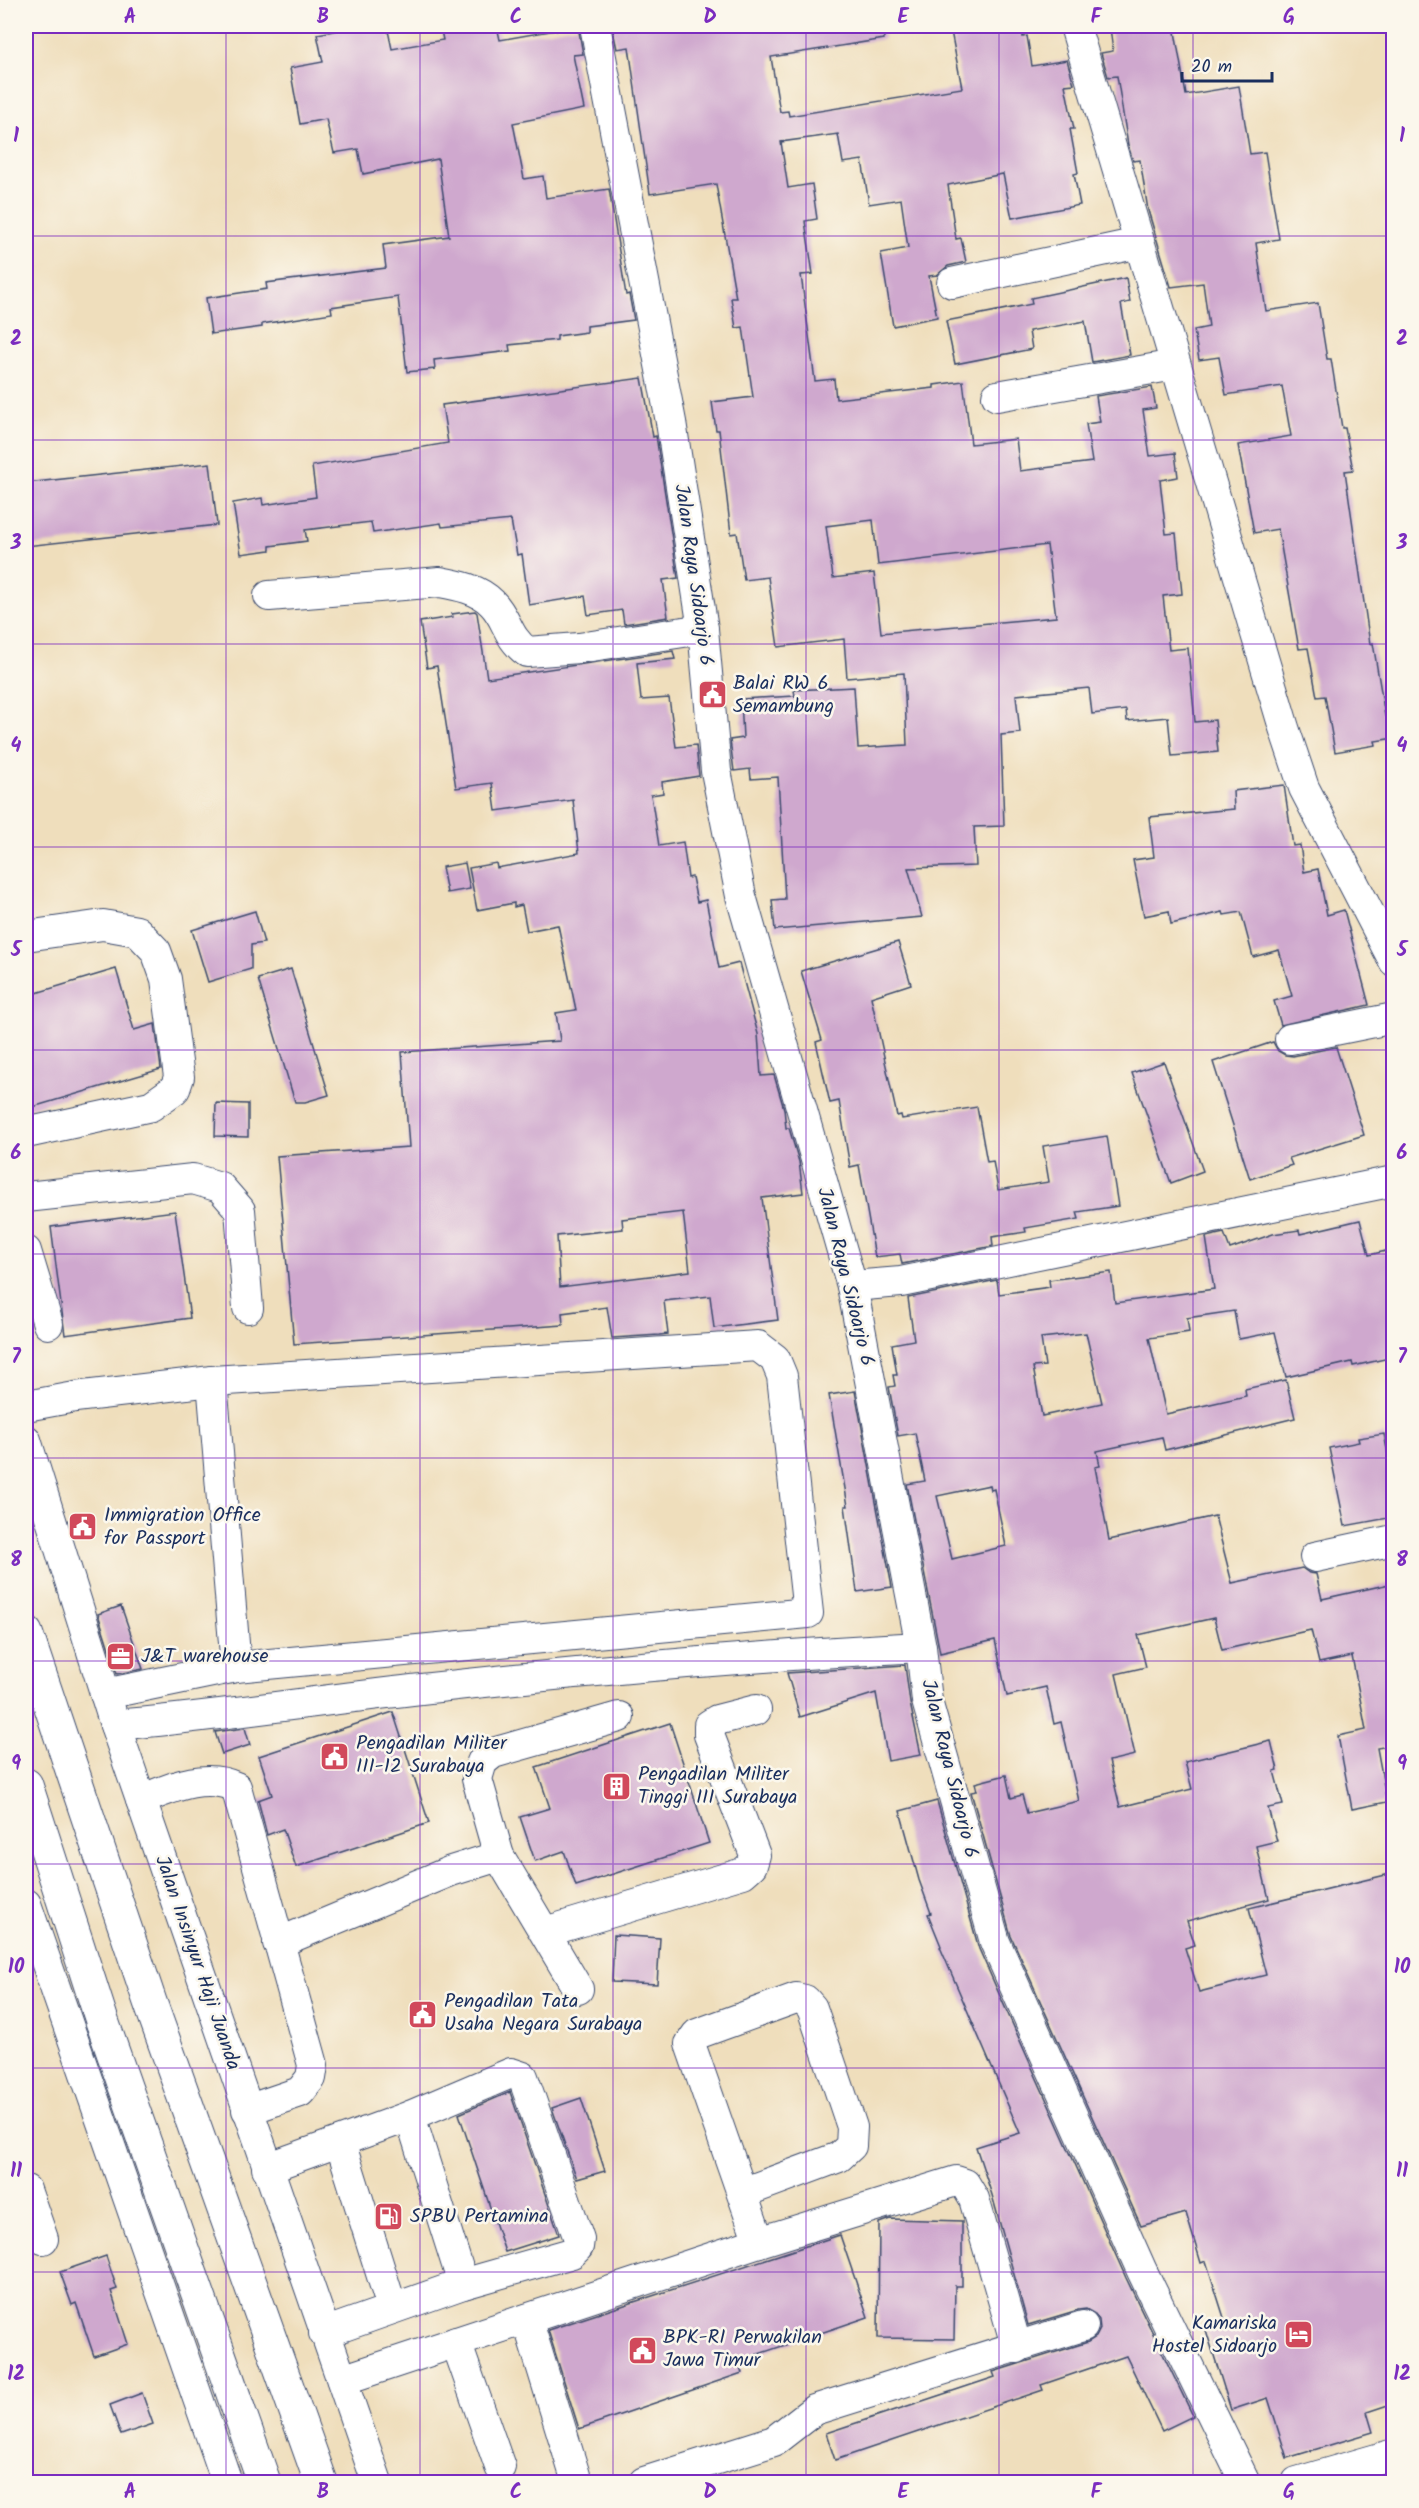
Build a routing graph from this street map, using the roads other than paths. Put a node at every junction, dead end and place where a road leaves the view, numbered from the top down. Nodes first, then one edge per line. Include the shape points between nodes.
1 (595, 26) edge
2 (1075, 26) edge
3 (1139, 243) junction
4 (952, 283) dead end
5 (1175, 365) junction
6 (997, 396) dead end
7 (269, 596) dead end
8 (703, 629) junction
9 (26, 936) edge
10 (1394, 961) edge
11 (1394, 1018) edge
12 (1290, 1040) dead end
13 (26, 1133) edge
14 (1394, 1181) edge
15 (26, 1197) edge
16 (26, 1251) edge
17 (852, 1286) junction
18 (248, 1308) dead end
19 (48, 1324) dead end
20 (212, 1381) junction
21 (26, 1406) edge
22 (26, 1440) edge
23 (1394, 1540) edge
24 (1315, 1557) dead end
25 (26, 1633) edge
26 (921, 1647) junction
27 (236, 1667) junction
28 (105, 1694) junction
29 (756, 1710) dead end
30 (619, 1717) dead end
31 (115, 1725) junction
32 (26, 1785) edge
33 (141, 1800) junction
34 (499, 1856) junction
35 (26, 1904) edge
36 (544, 1932) junction
37 (278, 1943) junction
38 (578, 1989) dead end
39 (247, 2110) junction
40 (410, 2116) junction
41 (340, 2142) junction
42 (267, 2168) junction
43 (26, 2190) edge
44 (742, 2193) junction
45 (43, 2239) dead end
46 (759, 2242) junction
47 (463, 2284) junction
48 (392, 2308) junction
49 (527, 2319) junction
50 (1083, 2326) dead end
51 (324, 2333) junction
52 (456, 2342) junction
53 (1017, 2348) junction
54 (342, 2380) junction
55 (1394, 2454) edge
56 (500, 2467) dead end
57 (227, 2482) edge
58 (264, 2482) edge
59 (321, 2482) edge
60 (377, 2482) edge
61 (577, 2482) edge
62 (644, 2482) edge
63 (1245, 2482) edge
64 (1297, 2482) edge

1 - 8 street, Jalan Raya Sidoarjo 6 via 671,422
2 - 3 street
3 - 4 street
3 - 5 street
5 - 6 street
5 - 10 street via 1304,788
7 - 8 street via 440,582 466,587 492,602 515,643 527,652
8 - 17 street, Jalan Raya Sidoarjo 6 via 716,771 741,896
9 - 13 street via 103,925 137,932 156,951 166,979 179,1077 175,1089 151,1106
11 - 12 street
14 - 17 street via 901,1282
15 - 18 street via 193,1179 220,1187 240,1210
16 - 19 street
17 - 26 street, Jalan Raya Sidoarjo 6
20 - 21 street
20 - 27 street
20 - 27 street via 758,1346 775,1359 782,1376 808,1613
22 - 28 street, Jalan Insinyur Haji Juanda
23 - 24 street
25 - 59 highway via 150,2002
26 - 31 street via 671,1663
26 - 63 street, Jalan Raya Sidoarjo 6 via 927,1701 995,1942 1142,2271
27 - 28 street
28 - 31 street, Jalan Insinyur Haji Juanda
29 - 36 street via 709,1725 709,1736 755,1855 752,1865 743,1873
30 - 34 street via 494,1753 482,1762 477,1779
31 - 33 street, Jalan Insinyur Haji Juanda
32 - 58 highway via 102,2021
33 - 37 street via 204,1780 222,1780 236,1787
33 - 39 street, Jalan Insinyur Haji Juanda
34 - 36 street
34 - 37 street via 451,1871
35 - 57 street
36 - 38 street
37 - 39 street via 313,2065 311,2078 300,2092
39 - 42 street, Jalan Insinyur Haji Juanda
40 - 41 street
40 - 47 street
40 - 47 street via 511,2073 523,2077 579,2239 572,2253
41 - 42 street
41 - 48 street
42 - 51 street, Jalan Insinyur Haji Juanda
43 - 45 street
44 - 44 street via 839,2157 851,2146 852,2127 812,2008 805,2000 796,1998 697,2034 690,2044
44 - 46 street
46 - 49 street
46 - 53 street via 948,2182 965,2184 974,2199
47 - 48 street
48 - 51 street
49 - 52 street
49 - 61 street
50 - 53 street
51 - 54 street, Jalan Insinyur Haji Juanda
52 - 54 street
52 - 56 street
53 - 62 street via 814,2410 774,2441
54 - 60 street, Jalan Insinyur Haji Juanda
55 - 64 street

